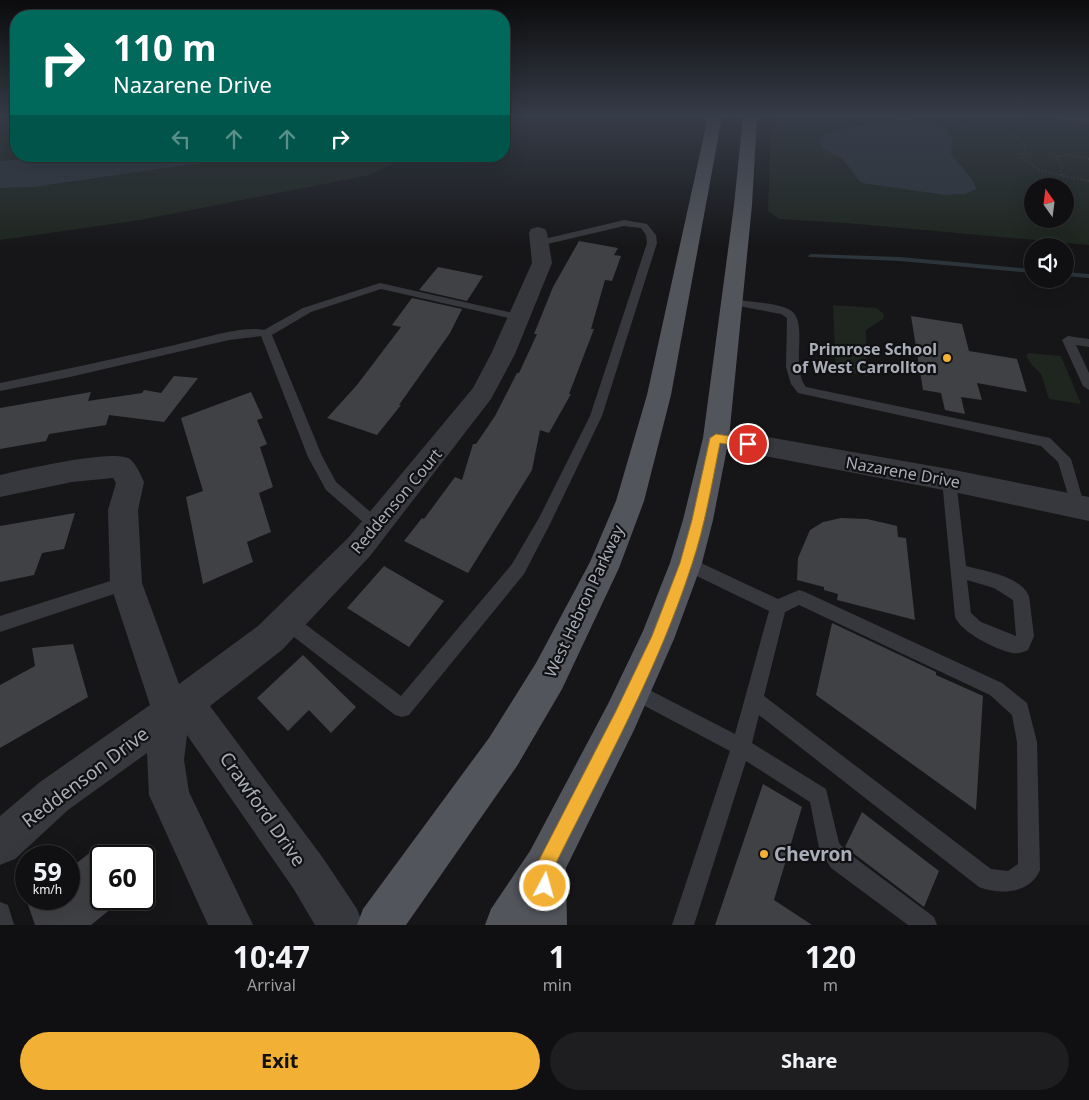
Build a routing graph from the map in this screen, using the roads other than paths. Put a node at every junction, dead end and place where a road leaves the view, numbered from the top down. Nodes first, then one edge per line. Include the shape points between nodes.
1 (706, 160) edge
2 (747, 160) edge
3 (538, 238) joint
4 (731, 302) junction
5 (518, 317) junction
6 (266, 334) junction
7 (1089, 343) edge
8 (1089, 386) edge
9 (0, 387) edge
10 (716, 438) junction
11 (948, 480) junction
12 (0, 486) edge
13 (1084, 508) edge
14 (377, 526) junction
15 (686, 563) junction
16 (958, 571) junction
17 (126, 583) junction
18 (778, 607) junction
19 (287, 621) junction
20 (0, 624) edge
21 (632, 690) junction
22 (755, 701) junction
23 (171, 713) junction
24 (741, 747) junction
25 (0, 844) edge
26 (545, 866) junction
27 (0, 913) edge
28 (4, 925) edge
29 (231, 925) edge
30 (341, 925) edge
31 (379, 925) edge
32 (507, 925) edge
33 (545, 925) edge
34 (683, 925) edge
35 (926, 925) edge

1 - 31 main road, West Hebron Parkway via 659,395 630,501 603,568 550,676 503,752
2 - 4 main road
3 - 5 street, Reddenson Court via 542,263
3 - 19 lane via 624,222 644,226 651,235 652,243 596,416 518,569 402,708
4 - 10 main road
4 - 13 lane via 784,311 792,316 792,374 795,384 802,390 1046,442 1064,459
5 - 6 lane via 380,286 307,310
5 - 14 street, Reddenson Court via 482,394
6 - 9 lane via 229,336
6 - 14 lane via 315,457 331,486
7 - 8 lane via 1068,340
10 - 11 street, Nazarene Drive
10 - 15 main road
11 - 13 street, Nazarene Drive
11 - 16 lane
12 - 17 street via 72,471 120,467 130,482 123,510
14 - 19 street, Reddenson Court
15 - 18 lane
15 - 21 main road via 657,639
16 - 16 lane via 963,617 975,628 1014,645 1022,644 1025,636 1021,596 1001,582
17 - 20 lane
17 - 23 street
18 - 22 lane
18 - 22 lane via 798,597 996,689 1020,710 1027,742 1029,870 1010,882 987,879
19 - 23 street, Reddenson Court via 270,638
21 - 24 lane
21 - 26 main road
22 - 24 lane
23 - 25 street, Reddenson Drive via 54,796
23 - 29 street via 165,760 169,795
23 - 30 street, Crawford Drive via 193,714 207,730
24 - 34 lane
24 - 35 lane via 819,796 830,848 839,860
26 - 32 main road
26 - 33 main road
27 - 28 lane

